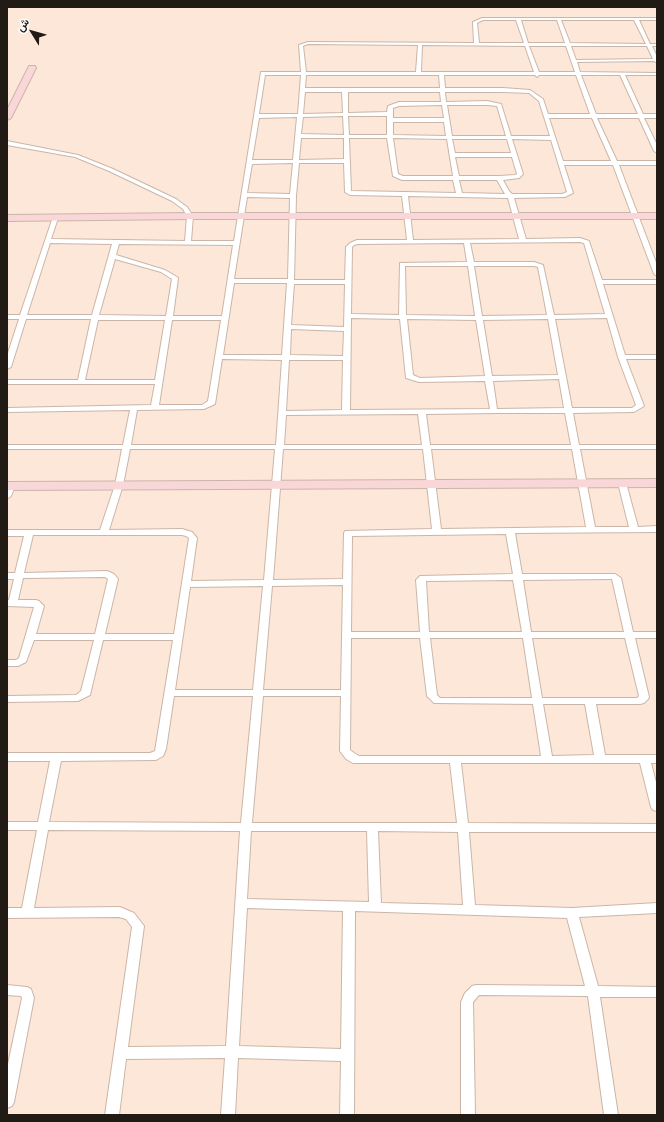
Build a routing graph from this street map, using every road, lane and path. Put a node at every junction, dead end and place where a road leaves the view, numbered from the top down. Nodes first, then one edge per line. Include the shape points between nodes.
1 (518, 19) junction
2 (636, 19) junction
3 (657, 19) edge
4 (559, 20) junction
5 (420, 44) junction
6 (477, 44) junction
7 (527, 44) junction
8 (568, 45) junction
9 (649, 45) junction
10 (657, 45) edge
11 (574, 61) junction
12 (657, 61) edge
13 (32, 68) dead end
14 (304, 73) junction
15 (418, 74) junction
16 (441, 74) junction
17 (622, 74) junction
18 (657, 74) edge
19 (537, 75) junction
20 (579, 75) junction
21 (302, 90) junction
22 (345, 90) junction
23 (442, 90) junction
24 (444, 104) junction
25 (347, 115) junction
26 (256, 116) junction
27 (300, 116) junction
28 (547, 116) junction
29 (641, 116) junction
30 (657, 116) edge
31 (390, 117) junction
32 (594, 117) junction
33 (7, 118) edge
34 (447, 120) junction
35 (299, 136) junction
36 (346, 137) junction
37 (390, 138) junction
38 (449, 138) junction
39 (509, 138) junction
40 (553, 138) junction
41 (7, 143) edge
42 (657, 151) edge
43 (514, 154) junction
44 (452, 155) junction
45 (346, 161) junction
46 (249, 162) junction
47 (296, 162) junction
48 (560, 163) junction
49 (615, 163) junction
50 (657, 163) edge
51 (456, 178) junction
52 (499, 178) junction
53 (244, 195) junction
54 (405, 195) junction
55 (293, 196) junction
56 (459, 196) junction
57 (511, 196) junction
58 (190, 216) junction
59 (241, 216) junction
60 (293, 216) junction
61 (407, 216) junction
62 (516, 216) junction
63 (636, 216) junction
64 (657, 216) edge
65 (7, 218) edge
66 (55, 218) junction
67 (523, 240) junction
68 (48, 241) junction
69 (410, 241) junction
70 (467, 241) junction
71 (116, 242) junction
72 (188, 242) junction
73 (237, 243) junction
74 (112, 256) junction
75 (470, 264) junction
76 (657, 274) edge
77 (231, 281) junction
78 (291, 281) junction
79 (348, 282) junction
80 (599, 282) junction
81 (657, 282) edge
82 (348, 316) junction
83 (609, 316) junction
84 (7, 317) edge
85 (23, 317) junction
86 (403, 317) junction
87 (551, 317) junction
88 (95, 318) junction
89 (169, 318) junction
90 (225, 318) junction
91 (479, 318) junction
92 (288, 327) junction
93 (347, 329) junction
94 (219, 357) junction
95 (622, 357) junction
96 (657, 357) edge
97 (285, 358) junction
98 (347, 358) junction
99 (7, 367) edge
100 (562, 376) junction
101 (488, 379) junction
102 (7, 382) edge
103 (81, 382) junction
104 (158, 382) junction
105 (134, 408) junction
106 (155, 408) junction
107 (7, 410) edge
108 (569, 411) junction
109 (346, 412) junction
110 (422, 412) junction
111 (494, 412) junction
112 (281, 413) junction
113 (279, 446) junction
114 (7, 447) edge
115 (127, 447) junction
116 (426, 447) junction
117 (576, 447) junction
118 (657, 447) edge
119 (582, 482) junction
120 (622, 483) junction
121 (657, 483) edge
122 (276, 484) junction
123 (431, 484) junction
124 (119, 485) junction
125 (8, 489) edge
126 (591, 529) junction
127 (634, 529) junction
128 (657, 529) edge
129 (510, 530) junction
130 (437, 531) junction
131 (29, 532) junction
132 (104, 532) junction
133 (7, 533) edge
134 (7, 576) edge
135 (20, 576) junction
136 (518, 576) junction
137 (347, 582) junction
138 (268, 583) junction
139 (186, 584) junction
140 (10, 603) edge
141 (346, 635) junction
142 (177, 636) junction
143 (424, 636) junction
144 (526, 636) junction
145 (630, 636) junction
146 (657, 636) edge
147 (31, 637) junction
148 (100, 637) junction
149 (7, 662) edge
150 (169, 693) junction
151 (346, 693) junction
152 (258, 694) junction
153 (7, 699) edge
154 (590, 701) junction
155 (537, 702) junction
156 (7, 757) edge
157 (56, 757) junction
158 (657, 759) edge
159 (548, 760) junction
160 (600, 760) junction
161 (644, 760) junction
162 (455, 761) junction
163 (657, 807) edge
164 (7, 826) edge
165 (43, 826) junction
166 (246, 826) junction
167 (372, 827) junction
168 (463, 828) junction
169 (657, 828) edge
170 (241, 903) junction
171 (349, 906) junction
172 (375, 906) junction
173 (657, 908) edge
174 (469, 910) junction
175 (7, 913) edge
176 (572, 913) junction
177 (27, 914) junction
178 (7, 990) edge
179 (593, 991) junction
180 (657, 992) edge
181 (232, 1052) junction
182 (122, 1053) junction
183 (348, 1055) junction
184 (7, 1102) edge
185 (112, 1115) edge
186 (228, 1115) edge
187 (347, 1115) edge
188 (468, 1115) edge
189 (611, 1115) edge

1 - 4 street
1 - 6 street via 476,21
1 - 7 street
2 - 3 street
2 - 4 street
2 - 9 street
4 - 8 street
5 - 6 street
5 - 14 street via 303,43 301,45
5 - 15 street
6 - 7 street
7 - 8 street
7 - 19 street
8 - 9 street
8 - 11 street
9 - 10 street
9 - 12 street
11 - 12 street
11 - 20 street
13 - 33 street
14 - 15 street
14 - 21 street
14 - 26 street via 263,73
15 - 16 street
16 - 19 street
16 - 23 street
17 - 18 street
17 - 20 street
17 - 29 street
19 - 20 street
20 - 32 street
21 - 22 street
21 - 27 street
22 - 23 street
22 - 25 street
23 - 24 street
23 - 28 street via 530,92 540,98
24 - 31 street via 399,104 390,108
24 - 34 street
24 - 39 street via 499,105
25 - 27 street
25 - 31 street
25 - 36 street
26 - 27 street
26 - 46 street
27 - 35 street
28 - 32 street
28 - 40 street
29 - 30 street
29 - 32 street
29 - 42 street
31 - 34 street
31 - 37 street
32 - 49 street
34 - 38 street
35 - 36 street
35 - 47 street
36 - 37 street
36 - 45 street
37 - 38 street
37 - 51 street via 394,175 402,178
38 - 39 street
38 - 44 street
39 - 40 street
39 - 43 street
40 - 48 street
41 - 58 street via 76,156 104,167 174,200 185,208
43 - 44 street
43 - 52 street via 519,176
44 - 51 street
45 - 47 street
45 - 54 street via 348,192 358,195
46 - 47 street
46 - 53 street
47 - 55 street
48 - 49 street
48 - 57 street via 570,193 568,195
49 - 50 street
49 - 63 street
51 - 52 street
51 - 56 street
52 - 57 street
53 - 55 street
53 - 59 street
54 - 56 street
54 - 61 street
55 - 60 street
56 - 57 street
57 - 62 street
58 - 59 street
58 - 66 street
58 - 72 street
59 - 60 street
59 - 73 street
60 - 61 street
60 - 78 street
61 - 62 street
61 - 69 street
62 - 63 street
62 - 67 street
63 - 64 street
63 - 76 street
65 - 66 street
66 - 68 street
67 - 70 street
67 - 80 street via 587,242
68 - 71 street
68 - 85 street
69 - 70 street
69 - 79 street via 352,244 349,247
70 - 75 street
71 - 72 street
71 - 74 street
72 - 73 street
73 - 77 street
74 - 88 street
74 - 89 street via 163,271 175,278
75 - 86 street via 402,264
75 - 87 street via 541,266
75 - 91 street
77 - 78 street
77 - 90 street
78 - 79 street
78 - 92 street
79 - 82 street
80 - 81 street
80 - 83 street
82 - 86 street
82 - 93 street
83 - 87 street
83 - 95 street
84 - 85 street
85 - 88 street
85 - 99 street
86 - 91 street
86 - 101 street via 409,376 419,380
87 - 91 street
87 - 100 street
88 - 89 street
88 - 103 street
89 - 90 street
89 - 104 street
90 - 94 street
91 - 101 street
92 - 93 street
92 - 97 street
93 - 98 street
94 - 97 street
94 - 106 street via 212,402 209,405
95 - 96 street
95 - 108 street via 640,406 628,412
97 - 98 street
97 - 112 street
98 - 109 street
100 - 101 street
100 - 108 street
101 - 111 street
102 - 103 street
103 - 104 street
104 - 106 street
105 - 106 street
105 - 107 street
105 - 115 street
108 - 111 street
108 - 117 street
109 - 110 street
109 - 112 street
110 - 111 street
110 - 116 street
112 - 113 street
113 - 115 street
113 - 116 street
113 - 122 street
114 - 115 street
115 - 124 street
116 - 117 street
116 - 123 street
117 - 118 street
117 - 119 street
119 - 120 street
119 - 123 street
119 - 126 street
120 - 121 street
120 - 127 street
122 - 123 street
122 - 124 street
122 - 138 street
123 - 130 street
124 - 125 street
124 - 132 street
126 - 127 street
126 - 129 street
127 - 128 street
129 - 130 street
129 - 136 street
130 - 137 street via 348,532
131 - 132 street
131 - 133 street
131 - 135 street
132 - 139 street via 189,534 193,538
134 - 135 street
135 - 140 street
135 - 148 street via 112,576
136 - 143 street via 423,578 421,580
136 - 144 street
136 - 145 street via 616,578
137 - 138 street
137 - 141 street
138 - 139 street
138 - 152 street
139 - 142 street
140 - 147 street via 36,603 39,606
141 - 143 street
141 - 151 street
142 - 148 street
142 - 150 street
143 - 144 street
143 - 155 street via 434,699
144 - 145 street
144 - 155 street
145 - 146 street
145 - 154 street via 644,697 640,701
147 - 148 street
147 - 149 street via 23,660 18,663
148 - 153 street via 86,693 83,696
150 - 152 street
150 - 157 street via 161,749 152,757
151 - 152 street
151 - 162 street via 346,751 350,756 357,760
152 - 166 street
154 - 155 street
154 - 160 street
155 - 159 street
156 - 157 street
157 - 165 street
158 - 161 street
159 - 160 street
159 - 162 street
160 - 161 street
161 - 163 street
162 - 168 street
164 - 165 street
165 - 166 street
165 - 177 street
166 - 167 street
166 - 170 street
167 - 168 street
167 - 172 street
168 - 169 street
168 - 174 street
170 - 171 street
170 - 181 street
171 - 172 street
171 - 183 street
172 - 174 street
173 - 176 street
174 - 176 street
175 - 177 street
176 - 179 street
177 - 182 street via 120,912 130,916 138,926
178 - 184 street via 23,991 27,993 28,998
179 - 180 street
179 - 188 street via 476,990 467,1002
179 - 189 street
181 - 182 street
181 - 183 street
181 - 186 street
182 - 185 street
183 - 187 street

